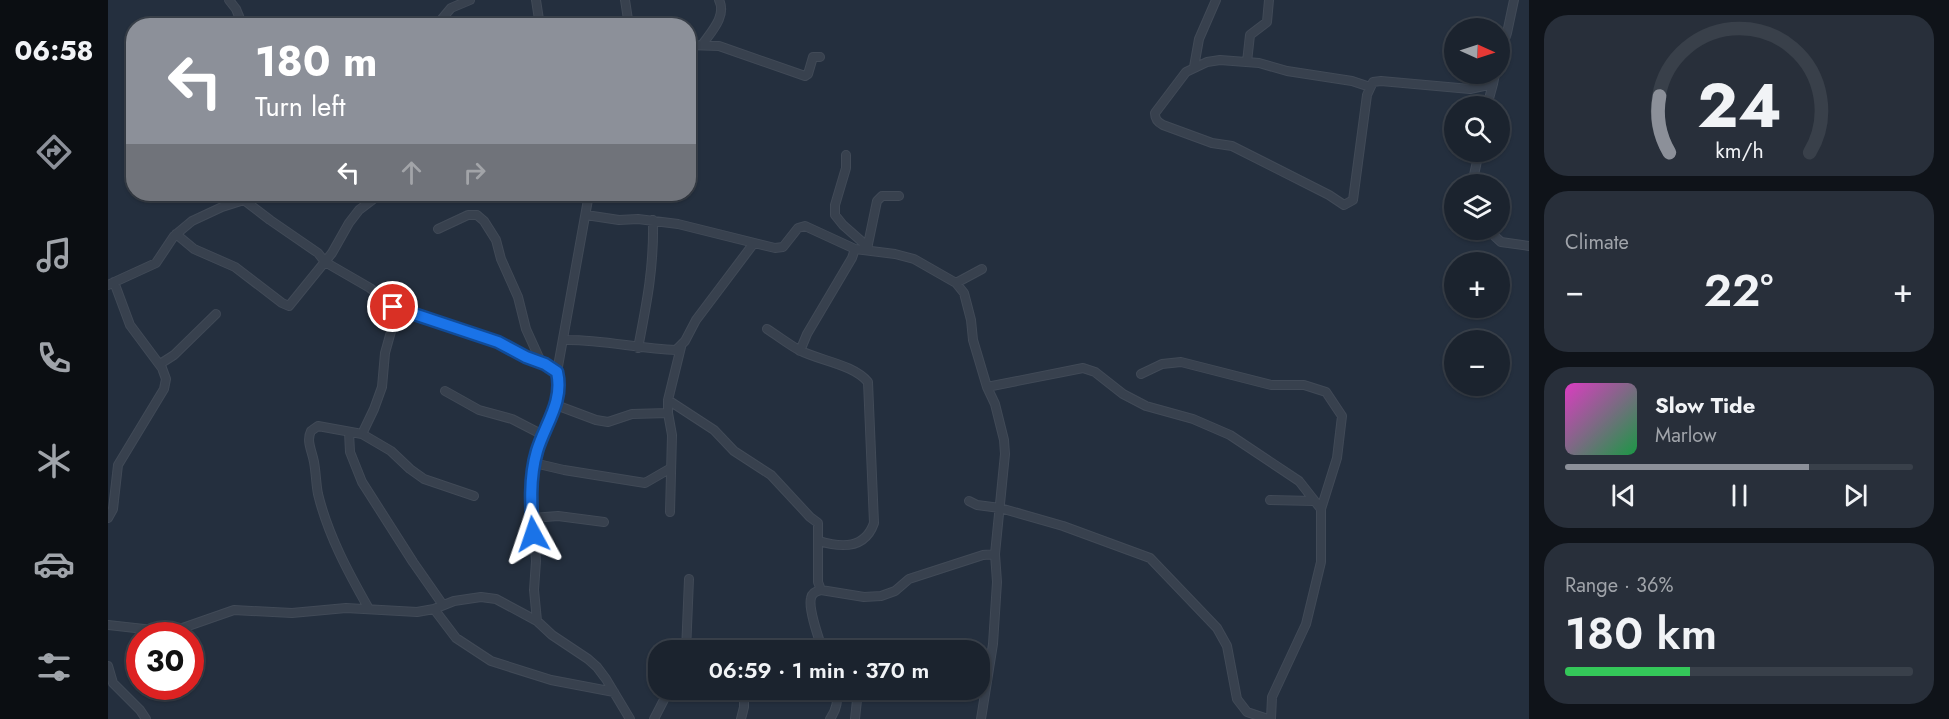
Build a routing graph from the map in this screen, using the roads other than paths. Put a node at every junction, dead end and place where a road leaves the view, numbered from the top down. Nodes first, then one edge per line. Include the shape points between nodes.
1 (229, 0) edge
2 (470, 0) edge
3 (536, 0) edge
4 (625, 0) edge
5 (719, 0) edge
6 (1216, 0) edge
7 (1269, 0) edge
8 (1514, 0) edge
9 (240, 18) edge
10 (443, 18) edge
11 (539, 18) edge
12 (628, 18) edge
13 (1510, 19) edge
14 (696, 45) edge
15 (702, 45) junction
16 (820, 57) dead end
17 (1247, 62) junction
18 (1194, 67) junction
19 (1492, 84) joint
20 (1370, 87) junction
21 (1489, 96) edge
22 (846, 155) dead end
23 (899, 196) dead end
24 (241, 201) edge
25 (245, 201) edge
26 (371, 201) edge
27 (588, 201) edge
28 (585, 215) junction
29 (653, 220) junction
30 (438, 229) dead end
31 (176, 234) junction
32 (1499, 240) edge
33 (754, 243) junction
34 (1529, 246) edge
35 (855, 249) junction
36 (867, 249) junction
37 (325, 262) junction
38 (982, 269) dead end
39 (111, 283) edge
40 (956, 283) junction
41 (397, 309) junction
42 (216, 314) dead end
43 (767, 329) dead end
44 (564, 340) junction
45 (681, 347) junction
46 (638, 348) junction
47 (800, 351) junction
48 (541, 362) junction
49 (160, 364) junction
50 (557, 372) junction
51 (1141, 374) dead end
52 (987, 387) junction
53 (445, 390) dead end
54 (668, 400) junction
55 (556, 405) junction
56 (668, 413) junction
57 (350, 432) junction
58 (362, 434) junction
59 (543, 435) junction
60 (534, 463) junction
61 (671, 468) junction
62 (474, 496) dead end
63 (1270, 500) dead end
64 (969, 501) dead end
65 (1312, 501) junction
66 (1000, 508) junction
67 (1321, 509) junction
68 (670, 513) dead end
69 (108, 518) edge
70 (532, 518) junction
71 (604, 522) dead end
72 (819, 541) junction
73 (995, 554) junction
74 (689, 579) dead end
75 (821, 590) junction
76 (443, 605) junction
77 (369, 609) junction
78 (434, 609) junction
79 (537, 621) junction
80 (108, 626) edge
81 (686, 640) edge
82 (820, 640) edge
83 (108, 666) edge
84 (614, 692) junction
85 (664, 700) edge
86 (744, 700) edge
87 (837, 700) edge
88 (857, 700) dead end
89 (146, 719) edge
90 (630, 719) edge
91 (654, 719) edge
92 (741, 719) edge
93 (830, 719) edge
94 (855, 719) edge
95 (981, 719) edge
96 (1269, 719) edge

1 - 9 street
2 - 10 street via 451,8
3 - 11 street
4 - 12 street
5 - 15 street via 721,14
6 - 18 street via 1199,39
7 - 17 street via 1267,22 1250,36
8 - 13 street
14 - 15 street
15 - 16 street via 718,46 805,76 813,57
17 - 18 street via 1220,60
17 - 20 street
18 - 20 street via 1155,113 1158,122 1212,143 1232,146 1344,205 1353,200
19 - 20 street via 1470,89 1381,81
19 - 21 street
22 - 36 street via 835,215
23 - 36 street via 882,196 877,201
24 - 31 street via 202,216
25 - 37 street
26 - 37 street via 349,223
27 - 28 street
28 - 29 street
28 - 44 street
29 - 33 street
29 - 46 street via 651,284
30 - 48 street via 468,215 484,220 496,240
31 - 37 street via 194,249 235,267 286,306
31 - 39 street via 156,263
32 - 34 street
33 - 35 street via 781,248 800,226 805,226
33 - 45 street via 696,320
35 - 36 street
35 - 47 street
36 - 40 street via 914,259
37 - 41 street
38 - 40 street
39 - 49 street via 130,325
40 - 52 street via 964,293
41 - 48 street via 498,342
41 - 58 street via 385,353 382,387
42 - 49 street
43 - 47 street
44 - 46 street
44 - 50 street
45 - 46 street
45 - 54 street
47 - 72 street via 864,377 869,386 874,523 866,540 831,544
48 - 50 street
49 - 69 street via 166,379 164,389 118,465 113,509
50 - 55 street
51 - 67 street via 1162,364 1181,362 1271,385 1304,385 1326,392 1342,416 1337,458
52 - 65 street via 1083,368 1095,372 1146,406 1193,419 1230,435 1299,481
52 - 66 street via 1004,440
53 - 59 street via 479,410 512,419
54 - 56 street
54 - 72 street via 771,475 818,522
55 - 56 street via 608,422 632,414
55 - 59 street
56 - 61 street
57 - 58 street
57 - 76 street via 350,452 362,482
57 - 77 street via 318,426 311,431 309,441 325,518
58 - 62 street via 391,451 424,479
59 - 60 street
60 - 61 street via 645,483
60 - 70 street
61 - 68 street
63 - 65 street
64 - 66 street
65 - 67 street
66 - 73 street
66 - 96 street via 1150,558 1217,628 1227,646 1237,699 1247,712
67 - 96 street via 1322,562 1306,624 1272,697
70 - 71 street via 558,516
70 - 79 street
72 - 75 street
73 - 75 street via 909,579 881,597
73 - 95 street via 993,644
74 - 81 street
75 - 82 street via 814,592 810,605
76 - 78 street
76 - 79 street via 490,598
77 - 78 street
77 - 80 street via 292,613 234,610 171,632
78 - 84 street via 456,638 491,661 554,681
79 - 84 street via 592,663
83 - 89 street via 113,683
84 - 90 street
85 - 91 street
86 - 92 street
87 - 93 street
88 - 94 street

